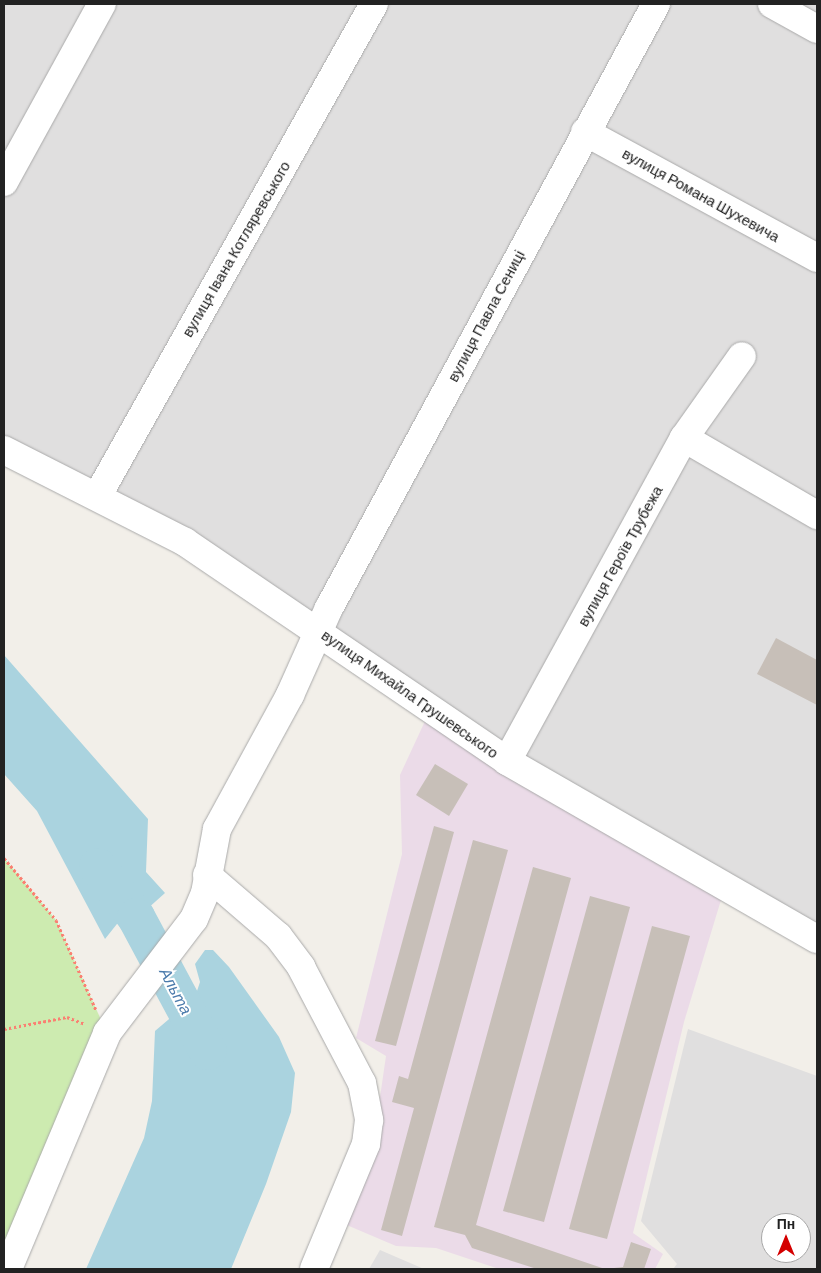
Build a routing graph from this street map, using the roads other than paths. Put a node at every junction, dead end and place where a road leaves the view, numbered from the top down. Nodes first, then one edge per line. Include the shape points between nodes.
1 (102, 4) edge
2 (374, 4) edge
3 (656, 4) edge
4 (772, 4) edge
5 (817, 29) edge
6 (585, 132) junction
7 (4, 182) edge
8 (817, 258) edge
9 (742, 356) dead end
10 (684, 438) junction
11 (4, 450) edge
12 (98, 495) junction
13 (817, 515) edge
14 (320, 631) junction
15 (507, 762) junction
16 (208, 875) junction
17 (817, 939) edge
18 (8, 1269) edge
19 (314, 1269) edge

1 - 7 street
2 - 12 street, вулиця Івана Котляревського
3 - 6 street, вулиця Павла Сениці
4 - 5 street
6 - 8 street, вулиця Романа Шухевича
6 - 14 street, вулиця Павла Сениці
9 - 10 street, вулиця Героїв Трубежа
10 - 13 street
10 - 15 street, вулиця Героїв Трубежа
11 - 12 street, вулиця Михайла Грушевського
12 - 14 street, вулиця Михайла Грушевського via 185,542
14 - 15 street, вулиця Михайла Грушевського
14 - 16 street, вулиця Павла Сениці via 217,828
15 - 17 street, вулиця Михайла Грушевського
16 - 18 street, вулиця Павла Сениці via 194,919 107,1033
16 - 19 street via 263,922 293,955 328,1013 362,1084 369,1120 366,1144

